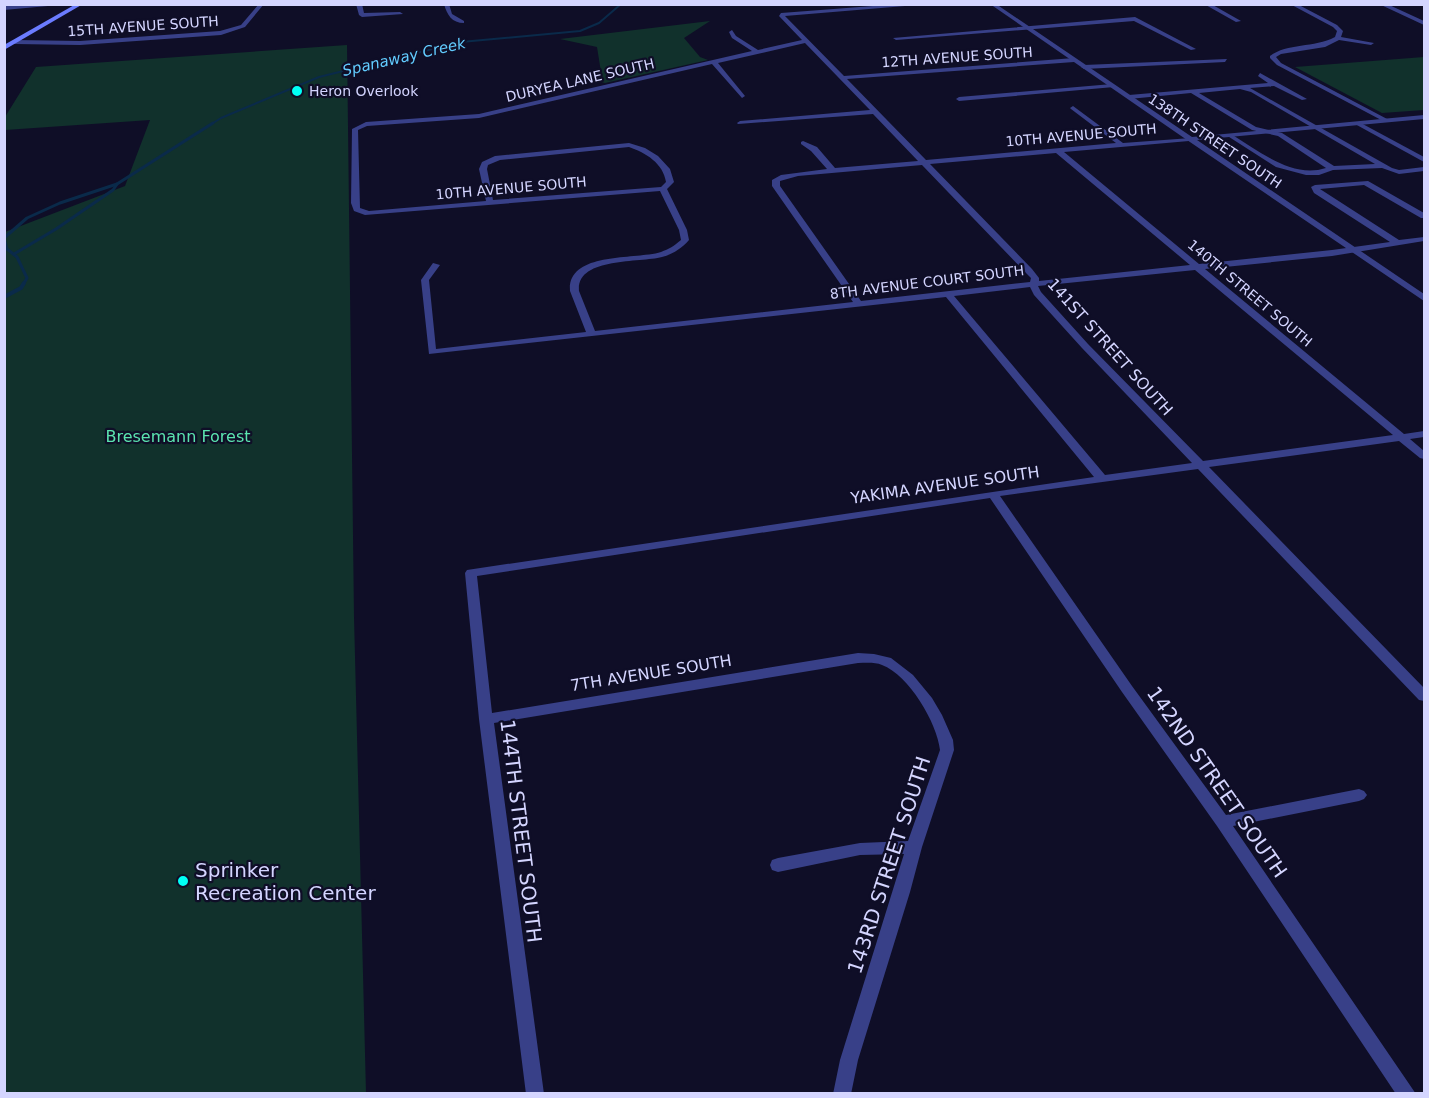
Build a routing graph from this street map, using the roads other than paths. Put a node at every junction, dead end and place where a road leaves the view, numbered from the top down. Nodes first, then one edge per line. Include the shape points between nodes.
1 (68, 4) edge
2 (81, 4) edge
3 (262, 4) edge
4 (358, 4) edge
5 (446, 4) edge
6 (927, 4) edge
7 (992, 4) edge
8 (1206, 4) edge
9 (1292, 4) edge
10 (1381, 4) edge
11 (4, 8) edge
12 (399, 14) dead end
13 (1238, 21) dead end
14 (462, 22) dead end
15 (1425, 23) edge
16 (1024, 26) junction
17 (732, 32) dead end
18 (896, 38) dead end
19 (1339, 38) junction
20 (805, 41) junction
21 (15, 42) junction
22 (1371, 43) dead end
23 (4, 48) edge
24 (1193, 50) dead end
25 (756, 51) junction
26 (1074, 60) junction
27 (1225, 60) dead end
28 (713, 61) junction
29 (1084, 67) junction
30 (1260, 75) dead end
31 (842, 78) junction
32 (1275, 84) junction
33 (1112, 86) junction
34 (1243, 88) junction
35 (1193, 92) junction
36 (742, 96) dead end
37 (1129, 97) junction
38 (959, 99) dead end
39 (1304, 99) dead end
40 (1073, 108) dead end
41 (873, 112) junction
42 (1425, 117) edge
43 (1387, 120) junction
44 (740, 123) dead end
45 (1357, 123) junction
46 (1316, 127) junction
47 (1268, 132) junction
48 (1229, 135) junction
49 (1189, 139) junction
50 (803, 143) dead end
51 (1122, 145) junction
52 (1058, 151) junction
53 (1425, 160) edge
54 (924, 164) junction
55 (1332, 168) junction
56 (1387, 168) junction
57 (1425, 169) edge
58 (833, 171) junction
59 (663, 189) junction
60 (490, 203) junction
61 (362, 212) joint
62 (1425, 216) edge
63 (1425, 239) edge
64 (1398, 243) junction
65 (1352, 249) junction
66 (436, 265) dead end
67 (1197, 267) junction
68 (1035, 284) junction
69 (948, 294) junction
70 (1425, 298) edge
71 (859, 304) junction
72 (592, 334) junction
73 (1425, 434) edge
74 (1402, 437) junction
75 (1425, 456) edge
76 (1202, 465) junction
77 (1103, 480) junction
78 (993, 494) junction
79 (471, 573) joint
80 (822, 663) joint
81 (1425, 696) edge
82 (486, 719) junction
83 (1359, 795) dead end
84 (1222, 822) junction
85 (914, 847) junction
86 (778, 865) dead end
87 (535, 1094) edge
88 (842, 1094) edge
89 (1407, 1094) edge

1 - 11 street
2 - 21 main road
3 - 21 street, 15TH AVENUE SOUTH via 243,26 221,33 80,43
4 - 12 street via 360,12 367,15
5 - 14 street via 450,15
6 - 20 street, 141ST STREET SOUTH via 781,15
7 - 16 street, 138TH STREET SOUTH
8 - 13 street
9 - 19 street via 1335,26 1340,31
10 - 15 street
16 - 18 street
16 - 24 street via 1138,19
16 - 26 street, 138TH STREET SOUTH
17 - 25 street
19 - 22 street
19 - 43 street via 1325,45 1273,56 1279,64
20 - 25 street, DURYEA LANE SOUTH
20 - 31 street, 141ST STREET SOUTH
21 - 23 main road
25 - 28 street, DURYEA LANE SOUTH
26 - 29 street, 138TH STREET SOUTH
26 - 31 street, 12TH AVENUE SOUTH
27 - 29 street
28 - 36 street
28 - 61 street, DURYEA LANE SOUTH via 479,116 359,126 355,129 354,172 356,207
29 - 33 street, 138TH STREET SOUTH
30 - 32 street
31 - 41 street, 141ST STREET SOUTH
32 - 34 street
32 - 39 street
33 - 37 street, 138TH STREET SOUTH
33 - 38 street
34 - 35 street
34 - 46 street
35 - 37 street
35 - 47 street via 1254,129
37 - 49 street, 138TH STREET SOUTH
40 - 51 street
41 - 44 street
41 - 54 street, 141ST STREET SOUTH
42 - 43 street, 10TH AVENUE SOUTH
43 - 45 street, 10TH AVENUE SOUTH
45 - 46 street, 10TH AVENUE SOUTH
45 - 53 street
46 - 47 street, 10TH AVENUE SOUTH
46 - 56 street
47 - 48 street, 10TH AVENUE SOUTH
47 - 55 street via 1280,134
48 - 49 street, 10TH AVENUE SOUTH
48 - 55 street via 1284,168 1305,172
49 - 51 street, 10TH AVENUE SOUTH
49 - 65 street, 138TH STREET SOUTH
50 - 58 street via 814,149
51 - 52 street, 10TH AVENUE SOUTH
52 - 54 street, 10TH AVENUE SOUTH
52 - 67 street, 140TH STREET SOUTH
54 - 58 street, 10TH AVENUE SOUTH
54 - 68 street, 141ST STREET SOUTH via 1029,271
55 - 56 street
56 - 57 street via 1399,172
58 - 71 street, 10TH AVENUE SOUTH via 790,175 775,183
59 - 60 street, 10TH AVENUE SOUTH
59 - 60 street via 670,177 662,164 628,145 490,161 483,169
59 - 72 street via 685,240 680,248 667,253 606,262 579,273 575,291
60 - 61 street, 10TH AVENUE SOUTH via 378,214
62 - 64 street via 1365,183 1316,188
63 - 64 street, 8TH AVENUE COURT SOUTH
64 - 65 street, 8TH AVENUE COURT SOUTH
65 - 67 street, 8TH AVENUE COURT SOUTH
65 - 70 street, 138TH STREET SOUTH
66 - 72 street, 8TH AVENUE COURT SOUTH via 425,280 432,352
67 - 68 street, 8TH AVENUE COURT SOUTH
67 - 74 street, 140TH STREET SOUTH
68 - 69 street, 8TH AVENUE COURT SOUTH
68 - 76 street, 141ST STREET SOUTH via 1037,294
69 - 71 street, 8TH AVENUE COURT SOUTH
69 - 77 street
71 - 72 street, 8TH AVENUE COURT SOUTH
73 - 74 street, YAKIMA AVENUE SOUTH
74 - 75 street, 140TH STREET SOUTH
74 - 76 street, YAKIMA AVENUE SOUTH
76 - 77 street, YAKIMA AVENUE SOUTH
76 - 81 street, 141ST STREET SOUTH
77 - 78 street, YAKIMA AVENUE SOUTH
78 - 79 street, YAKIMA AVENUE SOUTH
78 - 84 street, 142ND STREET SOUTH
79 - 82 street, 144TH STREET SOUTH
80 - 82 street, 7TH AVENUE SOUTH
80 - 85 street, 143RD STREET SOUTH via 865,658 890,663 909,680 943,727 947,750
82 - 87 street, 144TH STREET SOUTH
83 - 84 street
84 - 89 street, 142ND STREET SOUTH
85 - 86 street via 860,849
85 - 88 street, 143RD STREET SOUTH

